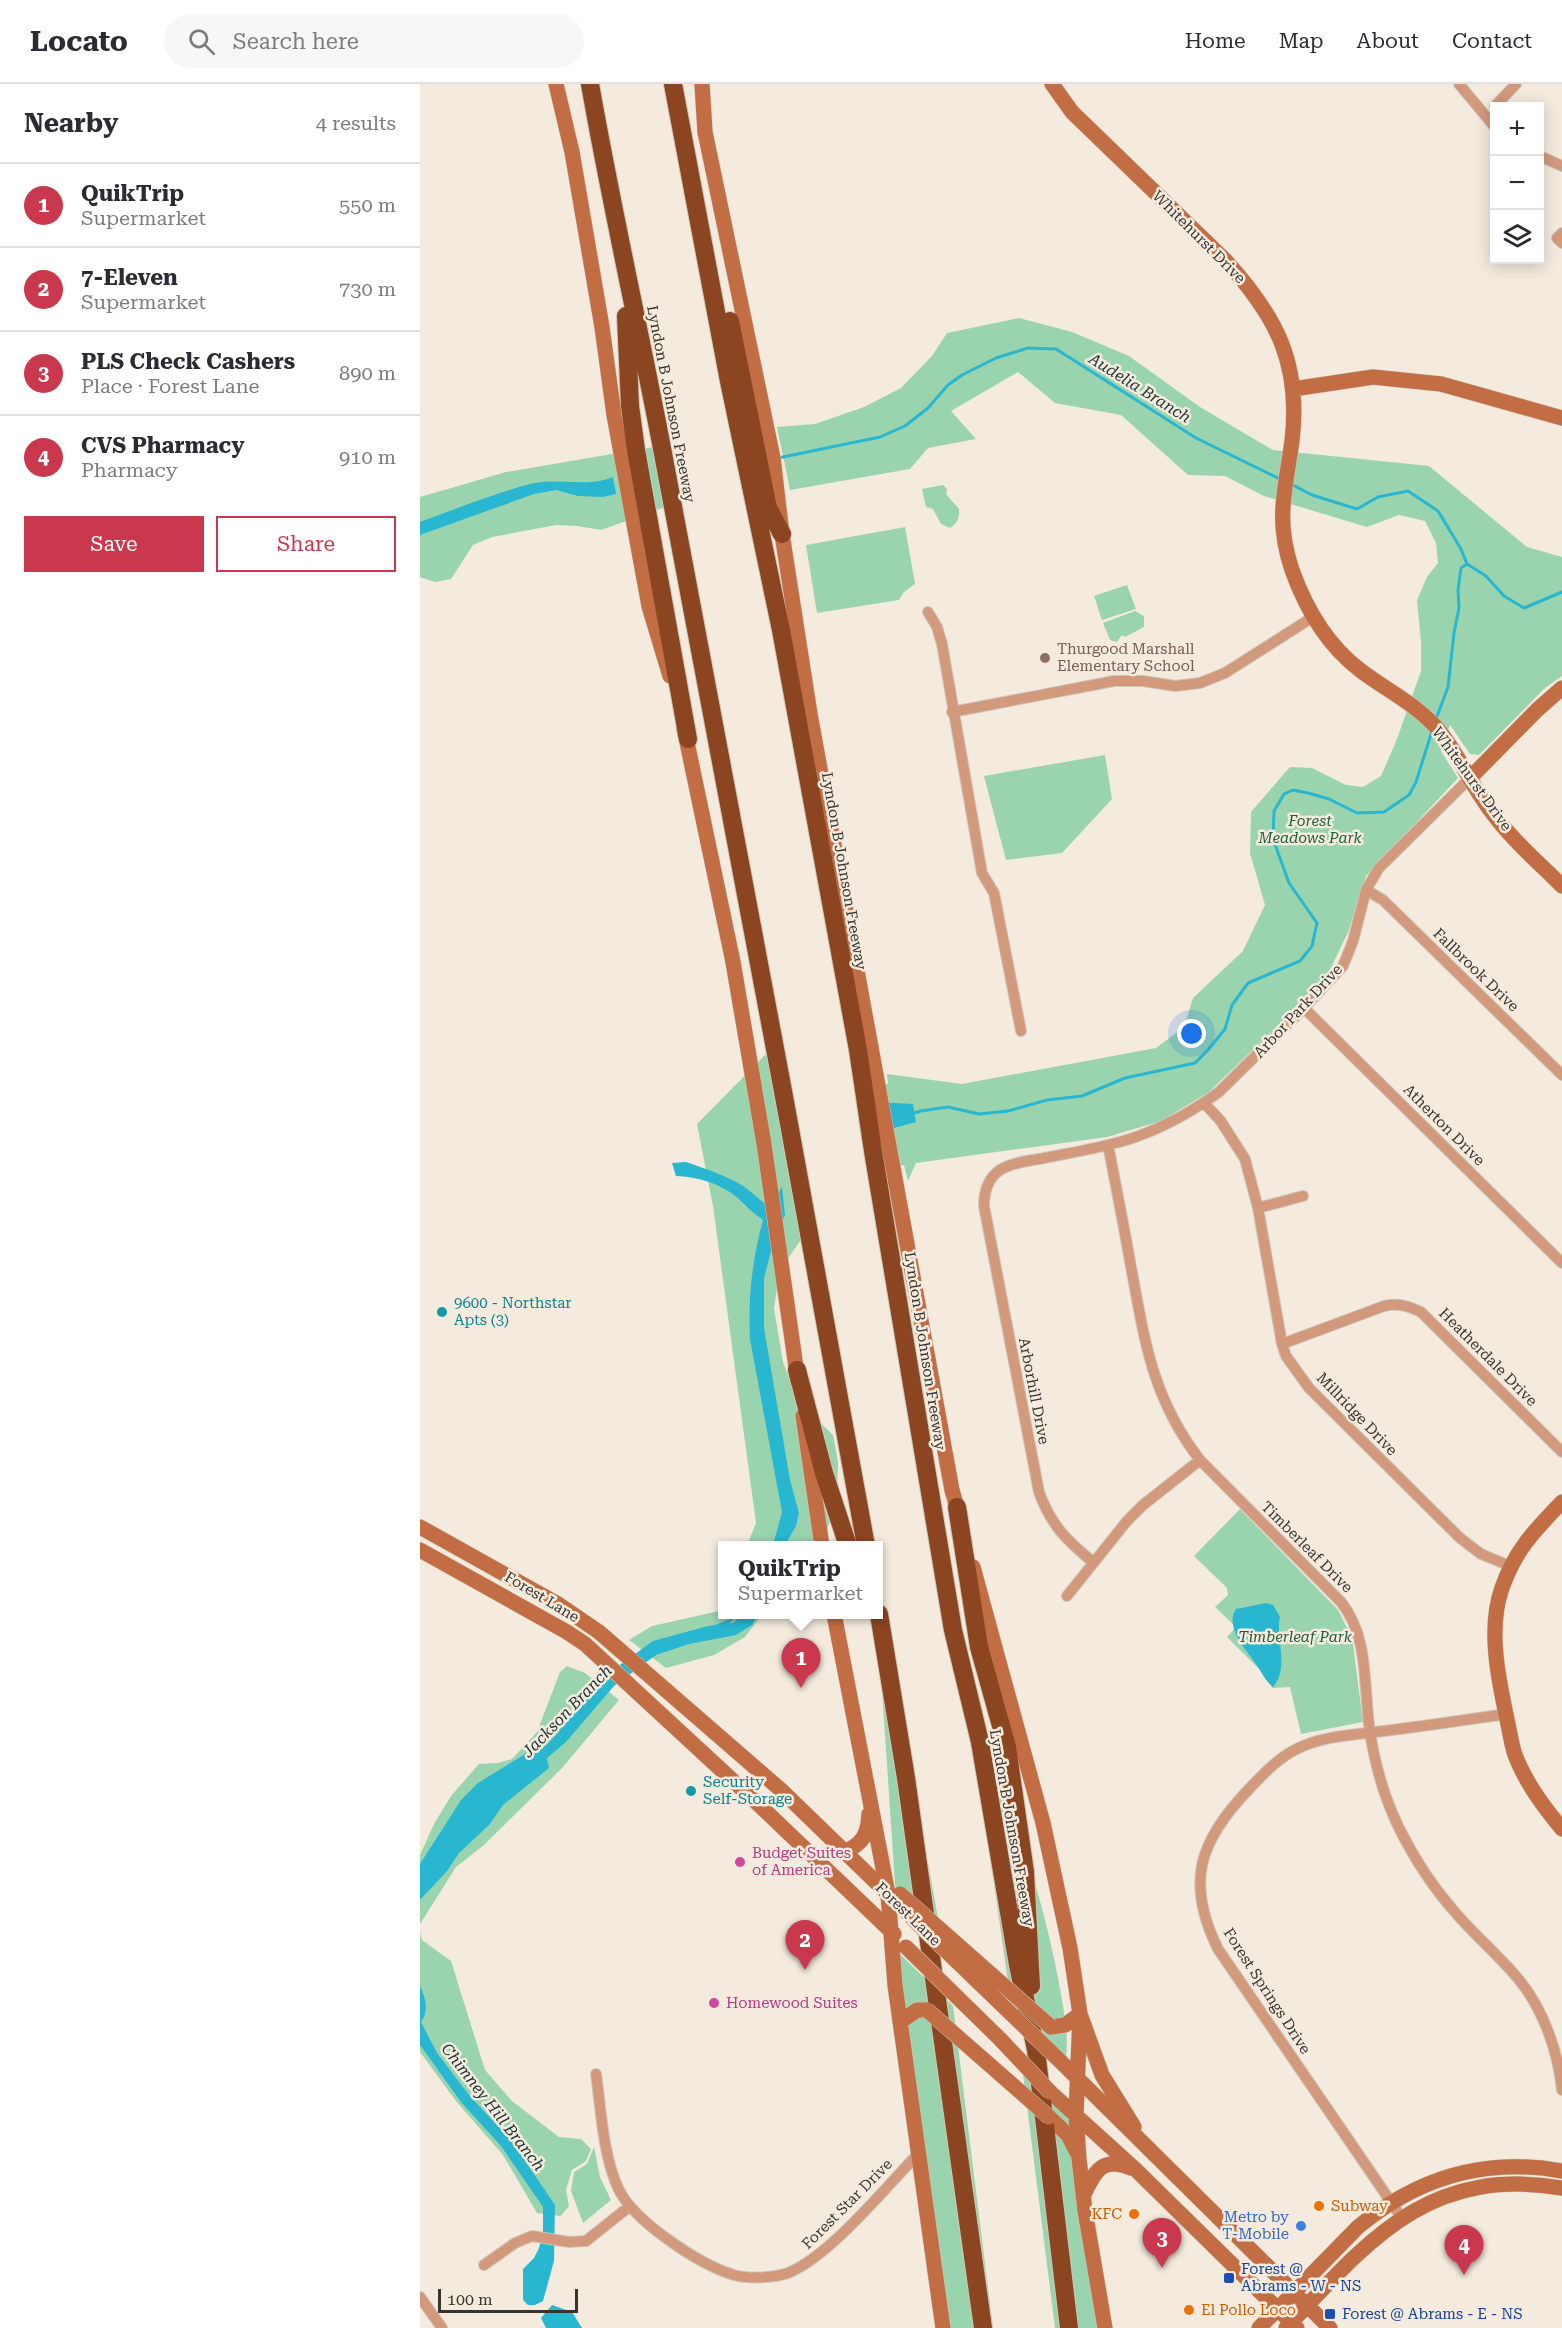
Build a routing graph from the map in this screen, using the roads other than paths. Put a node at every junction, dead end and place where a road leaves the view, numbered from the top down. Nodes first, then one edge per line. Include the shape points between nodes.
1 (556, 84) edge
2 (590, 84) edge
3 (673, 84) edge
4 (702, 84) edge
5 (1052, 84) edge
6 (1459, 84) edge
7 (1516, 84) edge
8 (1500, 102) edge
9 (1490, 112) edge
10 (1485, 117) junction
11 (1490, 122) edge
12 (1544, 158) edge
13 (1562, 166) edge
14 (1562, 233) edge
15 (1562, 243) edge
16 (623, 260) junction
17 (707, 263) junction
18 (1293, 389) junction
19 (1562, 418) edge
20 (782, 534) junction
21 (928, 612) dead end
22 (1313, 617) junction
23 (1562, 688) edge
24 (952, 712) junction
25 (688, 739) junction
26 (1470, 778) junction
27 (1560, 880) edge
28 (1366, 890) junction
29 (1304, 1008) junction
30 (1021, 1031) dead end
31 (1562, 1075) edge
32 (1204, 1103) junction
33 (1108, 1145) junction
34 (1303, 1196) dead end
35 (984, 1206) joint
36 (1258, 1208) junction
37 (1562, 1263) edge
38 (1282, 1344) junction
39 (797, 1370) junction
40 (1562, 1452) edge
41 (1200, 1460) junction
42 (1562, 1502) edge
43 (957, 1507) junction
44 (420, 1527) edge
45 (821, 1541) edge
46 (847, 1541) edge
47 (865, 1541) edge
48 (420, 1550) edge
49 (462, 1551) junction
50 (1093, 1562) junction
51 (1510, 1566) junction
52 (452, 1569) junction
53 (1067, 1596) dead end
54 (835, 1619) edge
55 (872, 1619) edge
56 (880, 1619) edge
57 (889, 1672) junction
58 (1506, 1714) junction
59 (1370, 1733) junction
60 (871, 1799) junction
61 (756, 1803) junction
62 (1562, 1828) edge
63 (821, 1830) junction
64 (844, 1852) junction
65 (894, 1894) junction
66 (891, 1931) junction
67 (1080, 2014) junction
68 (900, 2022) junction
69 (1036, 2050) junction
70 (596, 2074) dead end
71 (1077, 2080) junction
72 (1562, 2090) edge
73 (1076, 2116) junction
74 (1141, 2140) junction
75 (918, 2154) junction
76 (1079, 2159) junction
77 (1136, 2170) junction
78 (1562, 2171) edge
79 (1562, 2188) edge
80 (1083, 2196) junction
81 (1392, 2202) junction
82 (630, 2206) junction
83 (1402, 2218) junction
84 (484, 2265) dead end
85 (1294, 2293) junction
86 (420, 2297) edge
87 (1307, 2306) junction
88 (1278, 2309) junction
89 (1291, 2326) edge
90 (442, 2328) edge
91 (943, 2328) edge
92 (983, 2328) edge
93 (1069, 2328) edge
94 (1105, 2328) edge
95 (1259, 2328) edge
96 (1330, 2328) edge

1 - 25 main road via 576,176 614,415 650,606
2 - 16 highway, Lyndon B Johnson Freeway
3 - 17 highway, Lyndon B Johnson Freeway
4 - 20 main road via 705,132 773,458
5 - 18 main road, Whitehurst Drive via 1072,112 1227,261 1247,285 1268,313 1283,346
6 - 10 street
7 - 8 street
9 - 10 street
10 - 11 street
12 - 13 street
14 - 15 street via 1557,238
16 - 25 highway via 630,406
16 - 47 highway, Lyndon B Johnson Freeway via 661,440 801,1179
17 - 20 highway via 721,285 768,508
17 - 69 highway, Lyndon B Johnson Freeway via 781,630 856,1038 953,1630 980,1742
18 - 19 main road via 1373,377 1425,382
18 - 22 main road, Whitehurst Drive via 1294,417 1282,507 1283,539 1292,571
20 - 43 main road via 810,714
21 - 24 street via 938,627
22 - 24 street via 1225,673 1200,683 1175,686 1114,681
22 - 26 main road, Whitehurst Drive via 1360,670 1408,702 1436,727
23 - 26 main road, Arbor Park Drive
24 - 30 street via 982,873 994,893
25 - 39 main road via 733,962
26 - 27 main road, Whitehurst Drive via 1502,824
26 - 28 street, Arbor Park Drive via 1379,868
28 - 29 street, Arbor Park Drive via 1343,966
28 - 31 street, Fallbrook Drive via 1383,900
29 - 32 street, Arbor Park Drive
29 - 37 street, Atherton Drive
32 - 33 street, Arbor Park Drive via 1159,1128
32 - 36 street, Millridge Drive via 1245,1159
33 - 35 street, Arbor Park Drive via 1002,1168 987,1185
33 - 41 street, Timberleaf Drive via 1151,1368 1171,1418
34 - 36 street
35 - 50 street, Arborhill Drive via 1039,1492 1053,1524
36 - 38 street, Millridge Drive
38 - 40 street, Heatherdale Drive via 1384,1306 1398,1303 1409,1307 1421,1312
38 - 51 street, Millridge Drive via 1309,1388 1460,1538 1481,1554
39 - 45 main road
39 - 46 highway
41 - 50 street via 1143,1505
41 - 59 street, Timberleaf Drive via 1350,1613 1360,1641
42 - 51 main road via 1528,1536
43 - 67 main road via 1043,1823
43 - 69 highway via 979,1647 1007,1747 1024,1872
44 - 49 main road, Forest Lane
48 - 52 main road, Forest Lane
49 - 52 main road
49 - 63 main road, Forest Lane via 558,1604 599,1632 781,1790
50 - 53 street
51 - 58 main road via 1496,1612
52 - 61 main road, Forest Lane via 588,1647
54 - 60 main road
55 - 57 highway
56 - 57 highway
57 - 92 highway
58 - 59 street, Forest Springs Drive
58 - 62 main road via 1515,1754 1529,1785
59 - 72 street, Timberleaf Drive via 1386,1797 1413,1854 1455,1912 1521,1982 1552,2041
59 - 81 street, Forest Springs Drive via 1304,1746 1271,1767 1217,1827 1204,1855 1200,1888 1204,1918 1218,1949
60 - 64 main road via 863,1841
60 - 65 main road via 880,1853
61 - 63 main road via 764,1801 798,1830
61 - 66 main road, Forest Lane
63 - 64 main road, Forest Lane
64 - 65 main road, Forest Lane
65 - 66 main road
65 - 67 main road, bridge via 1051,2027 1065,2025
65 - 71 main road, Forest Lane, bridge via 913,1918
66 - 68 main road
66 - 73 main road, Forest Lane, bridge
67 - 71 main road
67 - 74 main road via 1102,2074
68 - 75 main road
68 - 76 main road, bridge via 917,2010 927,2010 1068,2134
69 - 93 highway, Lyndon B Johnson Freeway
70 - 82 street, Forest Star Drive via 610,2164 619,2190
71 - 73 main road
71 - 74 main road, Forest Lane
73 - 76 main road
73 - 77 main road, Forest Lane
74 - 85 main road, Forest Lane
75 - 82 street, Forest Star Drive via 812,2261 786,2274 736,2276 714,2268 647,2224
75 - 91 main road
76 - 80 main road
77 - 80 main road via 1116,2164 1101,2167
77 - 88 main road, Forest Lane
78 - 81 main road via 1517,2165 1473,2169 1428,2183
79 - 83 main road via 1510,2182 1474,2188 1439,2198
80 - 94 main road
81 - 83 street, Forest Springs Drive
81 - 85 main road via 1358,2227
82 - 84 street via 586,2241 524,2238
83 - 87 main road via 1368,2243
85 - 87 main road, Forest Lane
85 - 88 main road
86 - 90 street
87 - 89 main road
87 - 96 main road, Forest Lane
88 - 89 main road, Forest Lane
88 - 95 main road

